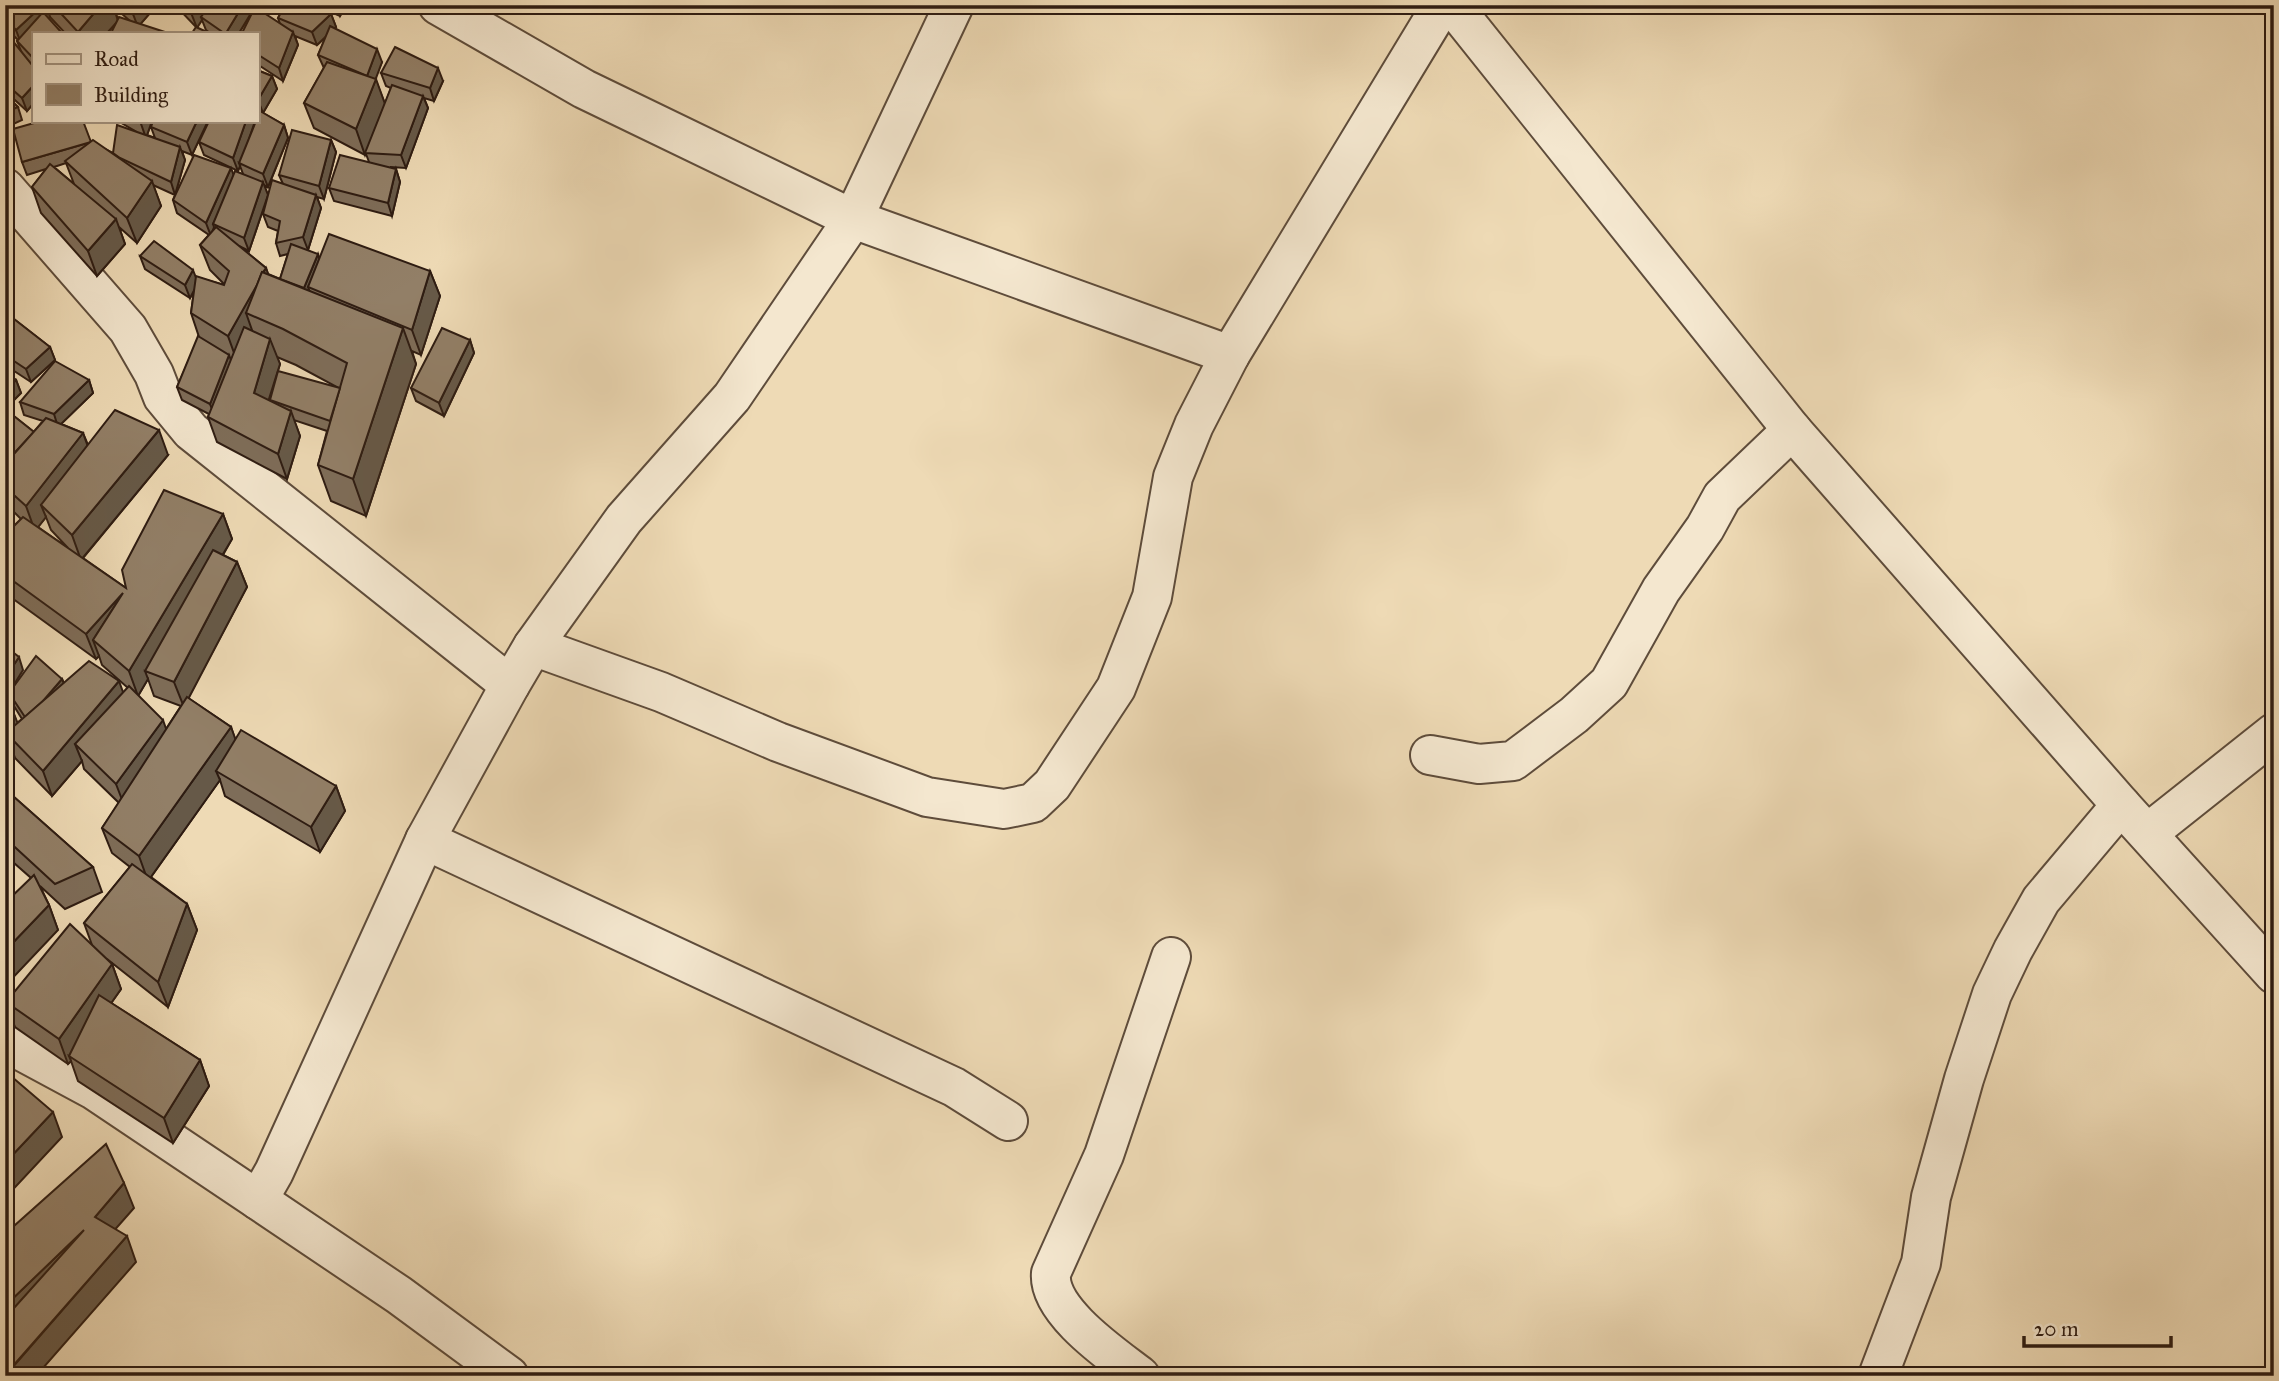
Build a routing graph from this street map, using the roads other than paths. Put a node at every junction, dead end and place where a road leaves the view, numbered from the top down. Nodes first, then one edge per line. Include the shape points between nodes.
1 (438, 5) edge
2 (1443, 5) edge
3 (1452, 5) edge
4 (948, 8) edge
5 (5, 188) edge
6 (853, 219) junction
7 (1230, 355) junction
8 (1792, 430) junction
9 (533, 646) junction
10 (510, 684) junction
11 (2274, 733) edge
12 (1430, 755) dead end
13 (2121, 805) junction
14 (2148, 833) junction
15 (425, 840) junction
16 (1171, 957) dead end
17 (2274, 974) edge
18 (5, 1042) edge
19 (1008, 1121) dead end
20 (258, 1200) junction
21 (509, 1376) edge
22 (1140, 1376) edge
23 (1878, 1376) edge

1 - 6 street via 584,89
2 - 7 street
3 - 8 street
4 - 6 street
5 - 10 street via 128,329 163,397 191,431
6 - 7 street
6 - 9 street via 732,397 624,519
7 - 9 street via 1173,477 1152,597 1116,688 1052,785 1033,803 1004,809 927,797
8 - 12 street via 1722,496 1661,590 1609,683 1574,715 1513,761 1479,764
8 - 13 street
9 - 10 street
10 - 15 street
11 - 14 street
13 - 14 street
13 - 23 street via 2041,900 1993,994 1931,1197 1922,1263
14 - 17 street
15 - 19 street via 943,1081
15 - 20 street
16 - 22 street via 1104,1155 1050,1282 1060,1307
18 - 20 street via 94,1090
20 - 21 street

